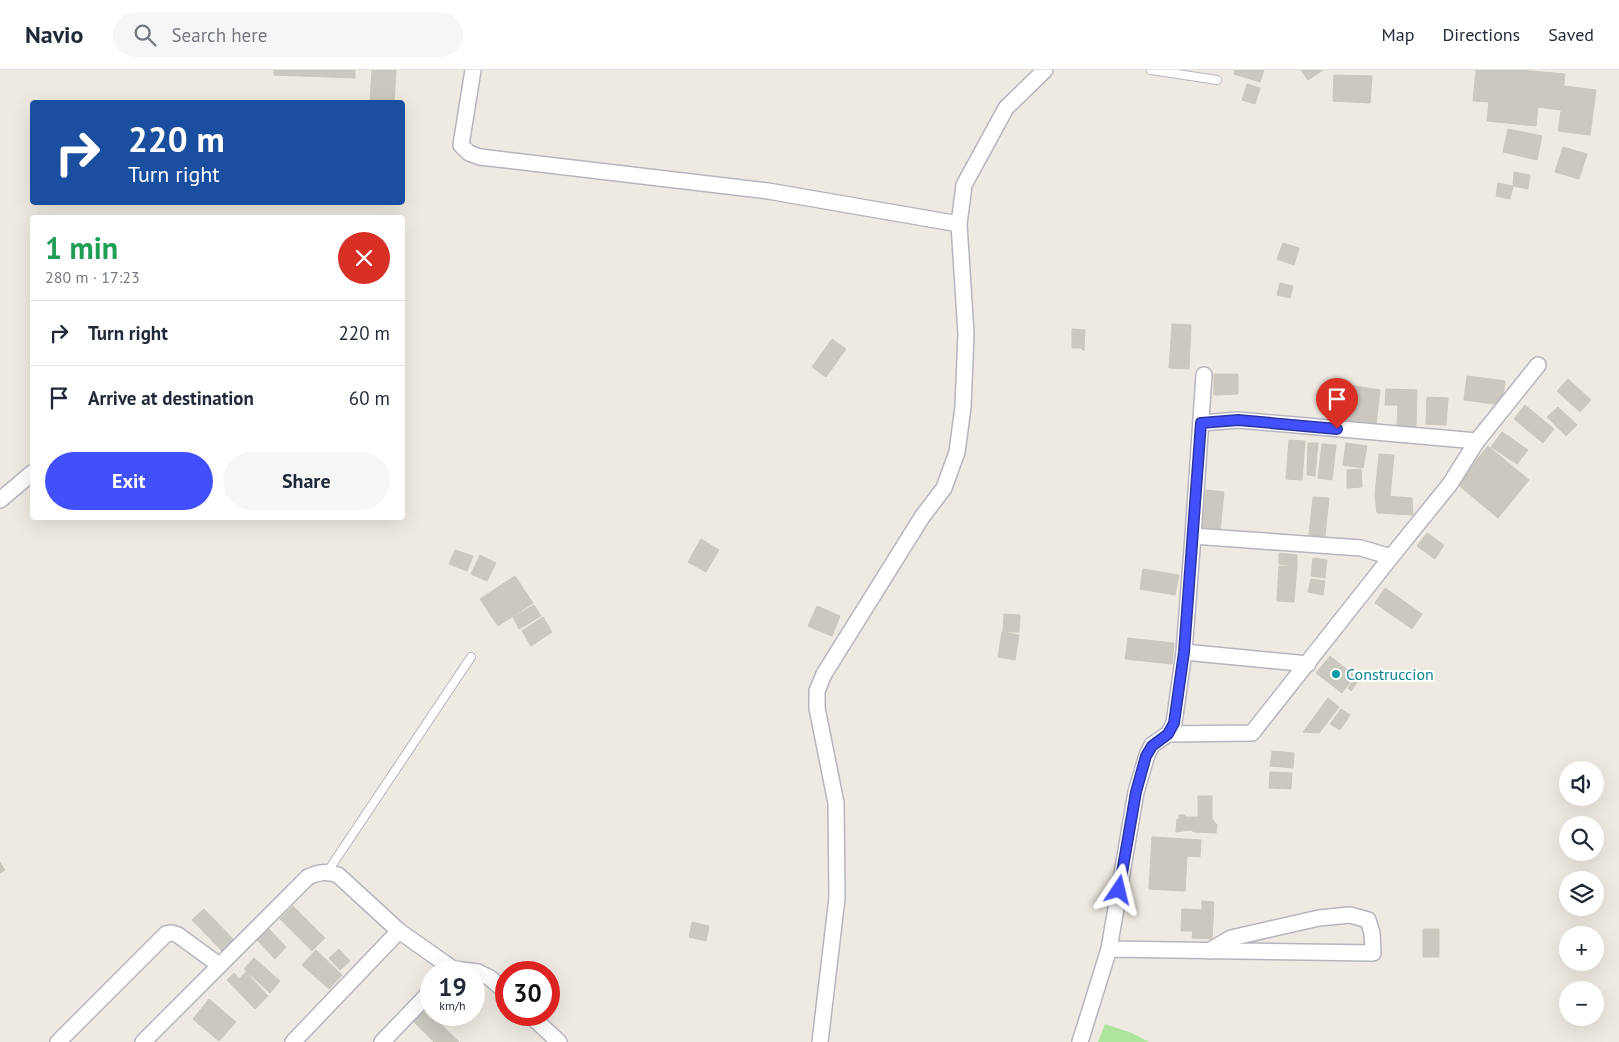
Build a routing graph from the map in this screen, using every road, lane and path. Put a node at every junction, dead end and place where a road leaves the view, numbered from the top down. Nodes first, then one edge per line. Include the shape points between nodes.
1 (473, 70) edge
2 (1045, 70) edge
3 (1150, 70) edge
4 (1217, 80) dead end
5 (959, 224) junction
6 (1538, 365) dead end
7 (1204, 374) dead end
8 (1201, 423) junction
9 (1477, 442) junction
10 (30, 475) edge
11 (0, 500) edge
12 (1193, 536) junction
13 (1390, 557) junction
14 (1184, 652) junction
15 (471, 657) dead end
16 (1308, 664) junction
17 (1168, 734) junction
18 (328, 871) junction
19 (399, 931) junction
20 (1109, 949) junction
21 (1209, 951) junction
22 (438, 961) edge
23 (220, 965) junction
24 (420, 1002) edge
25 (542, 1026) edge
26 (58, 1042) edge
27 (143, 1042) edge
28 (292, 1042) edge
29 (382, 1042) edge
30 (559, 1042) edge
31 (820, 1042) edge
32 (1080, 1042) edge

1 - 5 street via 461,145 480,157 768,191
2 - 5 street via 1006,108 964,184
3 - 4 lane
5 - 31 street via 966,334 964,407 957,452 944,488 922,517 824,674 817,691 817,708 836,803 837,898
6 - 9 street
7 - 8 street
8 - 9 street via 1238,420
8 - 12 street
9 - 13 street via 1450,484
10 - 11 street
12 - 13 street via 1361,548
12 - 14 street
13 - 16 street
14 - 16 street
14 - 17 street via 1174,723
15 - 18 lane
16 - 17 street via 1252,734
17 - 20 street via 1152,746 1146,756 1136,792
18 - 19 street via 338,874
18 - 23 street via 308,877
19 - 22 street
19 - 28 street
20 - 21 street
20 - 32 street
21 - 21 street via 1373,953 1368,920 1350,915 1231,938
23 - 26 street via 178,935 166,934
23 - 27 street
24 - 29 street
25 - 30 street

